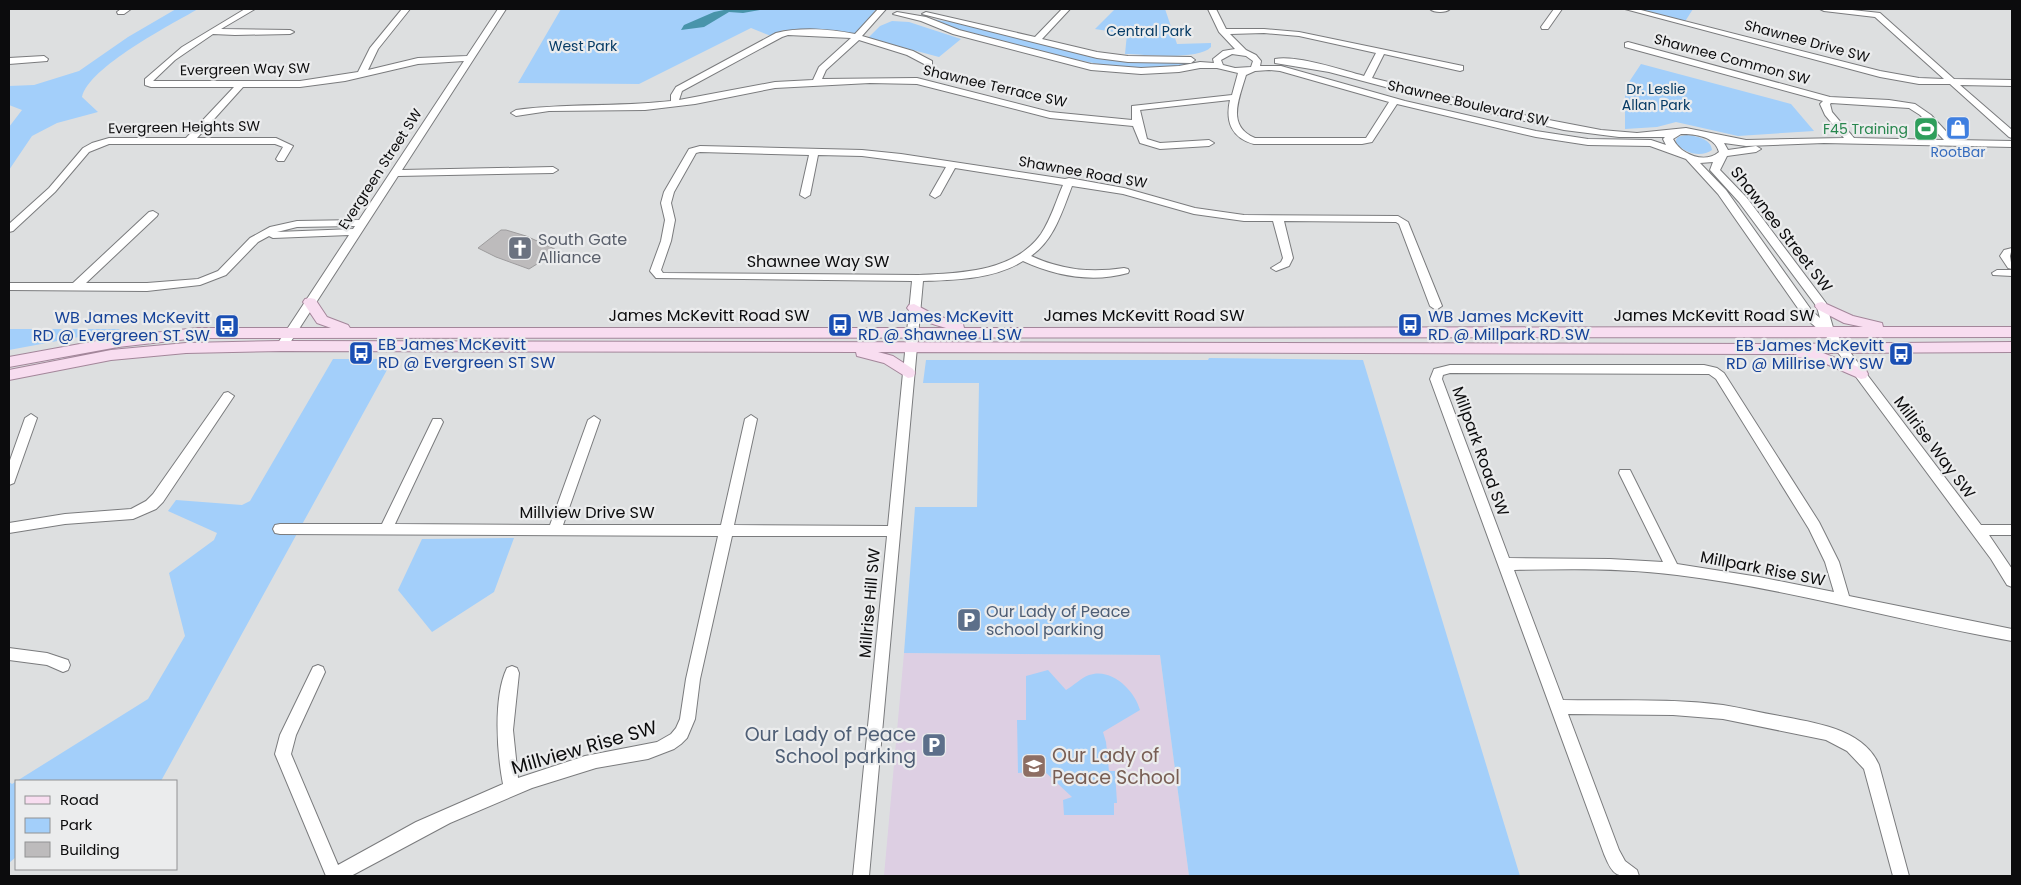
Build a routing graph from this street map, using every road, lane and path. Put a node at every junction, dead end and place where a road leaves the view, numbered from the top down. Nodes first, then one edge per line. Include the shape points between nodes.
1 (251, 9) edge
2 (406, 9) edge
3 (502, 9) edge
4 (883, 9) edge
5 (916, 9) edge
6 (1066, 9) edge
7 (1212, 9) edge
8 (1434, 9) edge
9 (1446, 9) edge
10 (1558, 9) edge
11 (1630, 9) edge
12 (1824, 9) edge
13 (897, 14) junction
14 (1545, 27) dead end
15 (865, 30) junction
16 (212, 31) junction
17 (290, 32) dead end
18 (1223, 32) junction
19 (857, 37) junction
20 (1036, 40) junction
21 (1628, 45) dead end
22 (1381, 52) junction
23 (1224, 54) junction
24 (1247, 54) junction
25 (470, 58) junction
26 (44, 59) dead end
27 (9, 61) edge
28 (929, 63) dead end
29 (1222, 68) junction
30 (1460, 68) dead end
31 (1251, 70) junction
32 (362, 74) junction
33 (1367, 79) junction
34 (1950, 79) junction
35 (2010, 81) edge
36 (816, 82) junction
37 (241, 84) junction
38 (1235, 95) junction
39 (1395, 100) junction
40 (1829, 100) junction
41 (675, 103) junction
42 (516, 113) dead end
43 (1994, 119) junction
44 (1137, 122) junction
45 (1674, 133) junction
46 (2012, 135) edge
47 (1713, 138) junction
48 (1851, 140) junction
49 (1798, 141) junction
50 (188, 142) junction
51 (1209, 143) dead end
52 (1952, 143) junction
53 (2012, 144) edge
54 (696, 150) joint
55 (814, 153) junction
56 (1684, 154) junction
57 (1722, 155) junction
58 (281, 159) dead end
59 (952, 165) junction
60 (553, 170) dead end
61 (395, 173) junction
62 (1069, 181) junction
63 (805, 195) dead end
64 (935, 196) dead end
65 (153, 214) dead end
66 (1278, 219) junction
67 (363, 223) junction
68 (9, 229) edge
69 (356, 232) junction
70 (258, 237) junction
71 (1756, 240) junction
72 (1773, 240) junction
73 (2012, 251) edge
74 (1023, 257) junction
75 (2012, 266) edge
76 (1276, 268) dead end
77 (1124, 271) dead end
78 (1998, 273) dead end
79 (2012, 273) edge
80 (918, 278) junction
81 (9, 287) edge
82 (76, 287) junction
83 (310, 302) junction
84 (1436, 306) dead end
85 (1822, 306) junction
86 (914, 308) junction
87 (290, 332) junction
88 (362, 332) junction
89 (982, 332) junction
90 (1830, 332) junction
91 (1916, 332) junction
92 (2012, 332) edge
93 (911, 339) junction
94 (282, 346) junction
95 (814, 347) junction
96 (1840, 347) junction
97 (2012, 347) edge
98 (1777, 349) junction
99 (9, 362) edge
100 (908, 373) junction
101 (1861, 374) junction
102 (9, 375) edge
103 (228, 396) dead end
104 (31, 418) dead end
105 (751, 419) dead end
106 (594, 420) dead end
107 (437, 422) dead end
108 (1625, 473) dead end
109 (9, 480) edge
110 (9, 528) edge
111 (280, 528) dead end
112 (386, 529) junction
113 (555, 529) junction
114 (893, 530) junction
115 (1976, 530) junction
116 (2012, 530) edge
117 (727, 531) junction
118 (1504, 564) junction
119 (1672, 569) junction
120 (2012, 581) edge
121 (1843, 601) junction
122 (2012, 635) edge
123 (9, 654) edge
124 (62, 665) dead end
125 (318, 672) dead end
126 (512, 673) dead end
127 (1556, 707) junction
128 (512, 788) junction
129 (334, 876) edge
130 (861, 876) edge
131 (1631, 876) edge
132 (1901, 876) edge

1 - 16 street, Evergreen Way SW
2 - 32 street via 371,54
3 - 25 street, Evergreen Street SW
4 - 13 street
4 - 15 street
5 - 13 street
5 - 20 street
6 - 20 street
7 - 18 street
8 - 9 street
10 - 14 street
11 - 34 street, Shawnee Drive SW via 1892,76 1919,81
12 - 34 street via 1877,15
13 - 15 street
13 - 29 street via 1098,68 1142,71 1200,65
15 - 19 street
16 - 17 street
16 - 37 street, Evergreen Way SW via 174,57 147,82
18 - 22 street via 1281,32
18 - 23 street via 1227,48
18 - 24 street
19 - 28 street, Shawnee Terrace SW via 910,53
19 - 36 street via 822,69
19 - 41 street, Shawnee Terrace SW via 784,34 679,89
20 - 23 street via 1128,59 1195,60
21 - 40 street, Shawnee Common SW
22 - 30 street
22 - 33 street
23 - 24 street
23 - 29 street via 1217,59
24 - 31 street via 1257,62
24 - 33 street, Shawnee Boulevard SW via 1263,60 1314,66
25 - 32 street, Evergreen Way SW via 418,61
25 - 61 street, Evergreen Street SW
26 - 27 street
29 - 31 street, Shawnee Boulevard SW
29 - 38 street
31 - 38 street via 1242,74
31 - 39 street, Shawnee Boulevard SW via 1281,69
32 - 37 street, Evergreen Way SW via 344,81
33 - 45 street, Shawnee Boulevard SW via 1576,130 1629,136
34 - 35 street, Shawnee Drive SW
34 - 43 street
35 - 43 street via 1980,85 1974,90 1975,97
36 - 41 street, Shawnee Terrace SW via 775,85
36 - 44 street, Shawnee Terrace SW via 917,81 1050,116
37 - 50 street
38 - 39 street via 1234,123 1248,139 1309,141 1307,131 1350,141 1369,140
38 - 44 street via 1136,108
39 - 56 street, Shawnee Boulevard SW via 1567,140 1651,143
40 - 48 street, Shawnee Common SW via 1825,104 1828,113
40 - 52 street, Shawnee Common SW via 1919,109
41 - 42 street, Shawnee Terrace SW via 620,108 537,108
43 - 46 street
44 - 51 street via 1143,141 1151,144 1192,148
45 - 47 street, Shawnee Boulevard SW via 1697,132
45 - 56 street via 1668,139 1669,144
47 - 49 street via 1746,143
47 - 57 street via 1722,145
48 - 49 street
48 - 52 street
49 - 57 street
50 - 58 street, Evergreen Heights SW via 281,142 288,148
50 - 68 street, Evergreen Heights SW via 109,142 88,148 42,200
52 - 53 street
54 - 55 street, Shawnee Road SW
54 - 80 street, Shawnee Way SW via 692,151 669,192 666,203 670,220 655,271 660,276
55 - 59 street, Shawnee Road SW via 871,154
55 - 63 street
56 - 57 street via 1705,160
56 - 71 street, Shawnee Street SW via 1722,192
57 - 72 street, Shawnee Street SW via 1715,170
59 - 62 street, Shawnee Road SW
59 - 64 street
60 - 61 street
61 - 67 street, Evergreen Street SW
62 - 66 street, Shawnee Road SW via 1124,191 1194,211
62 - 74 street, Shawnee Way SW via 1050,228 1041,242
65 - 82 street
66 - 76 street via 1288,258 1285,264
66 - 84 street, Shawnee Road SW via 1401,220
67 - 69 street, Evergreen Street SW
67 - 70 street via 291,224
69 - 70 street
69 - 83 street, Evergreen Street SW
70 - 82 street via 222,273 210,279 154,286
71 - 72 street
71 - 90 street, Shawnee Street SW via 1808,314
72 - 85 street, Shawnee Street SW
73 - 75 street via 2005,256
74 - 77 street via 1047,268 1084,276
74 - 80 street, Shawnee Way SW via 990,270 956,277
78 - 79 street
80 - 86 street, Millrise Hill SW
81 - 82 street
83 - 87 street, Evergreen Street SW
83 - 88 main road via 322,320
85 - 90 street, Shawnee Street SW
85 - 91 main road via 1849,320
86 - 89 main road via 941,322
86 - 93 street, Millrise Hill SW
87 - 88 main road, James McKevitt Road SW
87 - 94 street, Evergreen Street SW
87 - 99 main road, James McKevitt Road SW via 197,333 102,344
88 - 93 main road, James McKevitt Road SW
89 - 90 main road, James McKevitt Road SW
89 - 93 main road, James McKevitt Road SW
90 - 91 main road, James McKevitt Road SW
90 - 96 street, Millrise Way SW
91 - 92 main road, James McKevitt Road SW
93 - 95 main road, James McKevitt Road SW
93 - 98 main road, James McKevitt Road SW
93 - 100 street, Millrise Hill SW
94 - 95 main road, James McKevitt Road SW
94 - 102 main road, James McKevitt Road SW via 186,348 111,355
95 - 100 main road via 888,359
96 - 97 main road, James McKevitt Road SW
96 - 98 main road, James McKevitt Road SW
96 - 101 street, Millrise Way SW
98 - 101 main road via 1827,359
100 - 114 street, Millrise Hill SW
101 - 115 street, Millrise Way SW
103 - 110 street via 158,498 144,509 125,515 72,518
104 - 109 street
105 - 117 street, Millview Rise SW
106 - 113 street
107 - 112 street
108 - 119 street
111 - 112 street, Millview Drive SW
112 - 113 street, Millview Drive SW
113 - 117 street, Millview Drive SW
114 - 117 street, Millview Drive SW
114 - 130 street, Millrise Hill SW
115 - 116 street
115 - 120 street, Millrise Way SW
117 - 128 street, Millview Rise SW via 690,691 688,720 679,736 659,749 598,761
118 - 119 street, Millpark Rise SW via 1596,564
118 - 121 street, Millpark Road SW via 1436,379 1438,372 1450,369 1709,369 1720,376 1814,526 1832,562
118 - 127 street, Millpark Road SW
119 - 121 street, Millpark Rise SW
121 - 122 street, Millpark Rise SW
123 - 124 street via 47,659
125 - 129 street via 288,735 283,754
126 - 128 street via 504,725
127 - 131 street, Millpark Road SW via 1612,854 1619,867
127 - 132 street via 1713,711 1829,733 1853,746 1870,765
128 - 129 street, Millview Rise SW via 419,828

